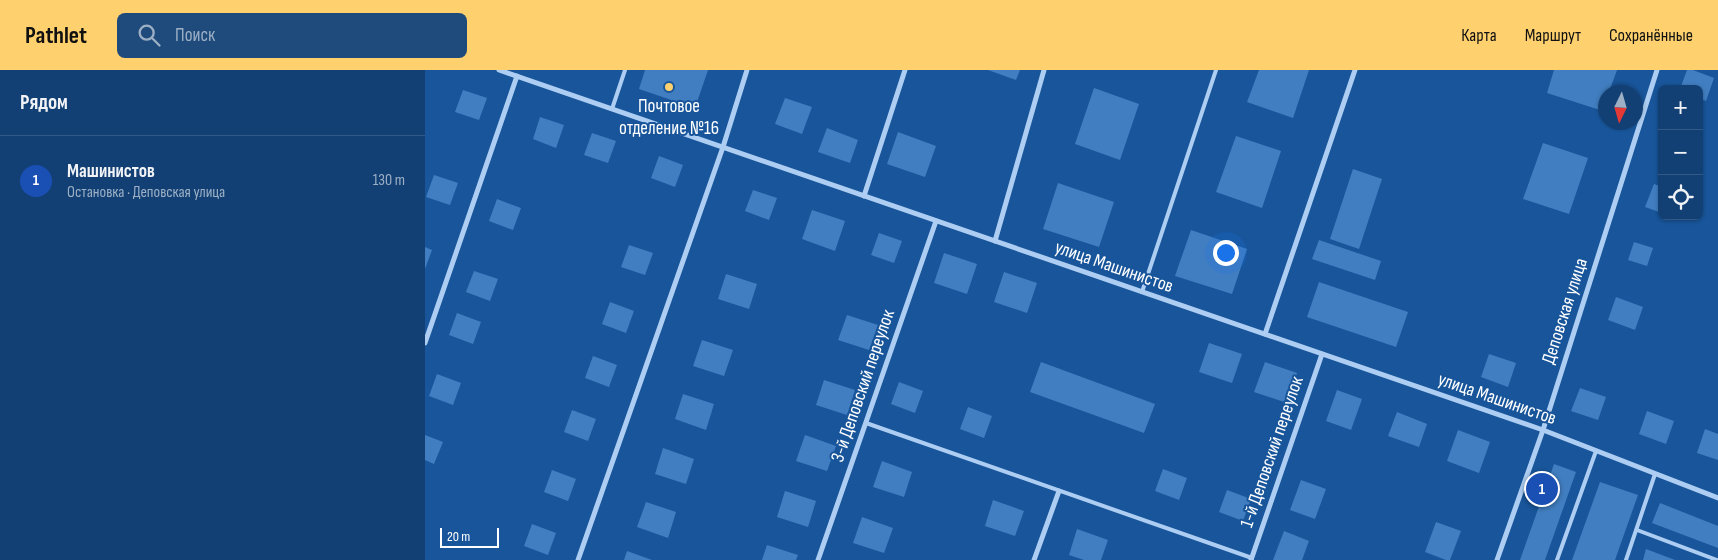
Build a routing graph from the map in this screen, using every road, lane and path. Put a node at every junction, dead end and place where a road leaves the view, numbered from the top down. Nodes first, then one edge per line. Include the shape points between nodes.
1 (499, 70) edge
2 (625, 70) edge
3 (747, 70) edge
4 (905, 70) edge
5 (1044, 70) edge
6 (1216, 70) edge
7 (1355, 70) edge
8 (1657, 70) edge
9 (517, 76) junction
10 (612, 109) junction
11 (723, 147) junction
12 (864, 196) junction
13 (936, 221) junction
14 (995, 241) junction
15 (1142, 292) junction
16 (1265, 334) junction
17 (425, 343) edge
18 (1322, 354) junction
19 (866, 423) junction
20 (1543, 430) junction
21 (1596, 451) junction
22 (1655, 474) junction
23 (1059, 491) junction
24 (1718, 498) edge
25 (1637, 530) junction
26 (1700, 554) junction
27 (1251, 559) edge
28 (579, 560) edge
29 (818, 560) edge
30 (1034, 560) edge
31 (1497, 560) edge
32 (1557, 560) edge
33 (1626, 560) edge
34 (1698, 560) edge
35 (1717, 560) edge

1 - 9 street, улица Машинистов
2 - 10 lane
3 - 11 street
4 - 12 street
5 - 14 street
6 - 15 lane
7 - 16 street
8 - 20 street, Деповская улица
9 - 10 street, улица Машинистов
9 - 17 street
10 - 11 street, улица Машинистов
11 - 12 street, улица Машинистов
11 - 28 street
12 - 13 street, улица Машинистов
13 - 14 street, улица Машинистов
13 - 19 street, 3-й Деповский переулок
14 - 15 street, улица Машинистов
15 - 16 street, улица Машинистов
16 - 18 street, улица Машинистов
18 - 20 street, улица Машинистов
18 - 27 street, 1-й Деповский переулок
19 - 23 lane
19 - 29 street, 3-й Деповский переулок
20 - 21 street, улица Машинистов
20 - 31 street, Деповская улица
21 - 22 street, улица Машинистов
21 - 32 lane
22 - 24 street, улица Машинистов
22 - 25 lane
23 - 27 lane
23 - 30 street
25 - 26 lane
25 - 33 lane
26 - 34 lane
26 - 35 lane

